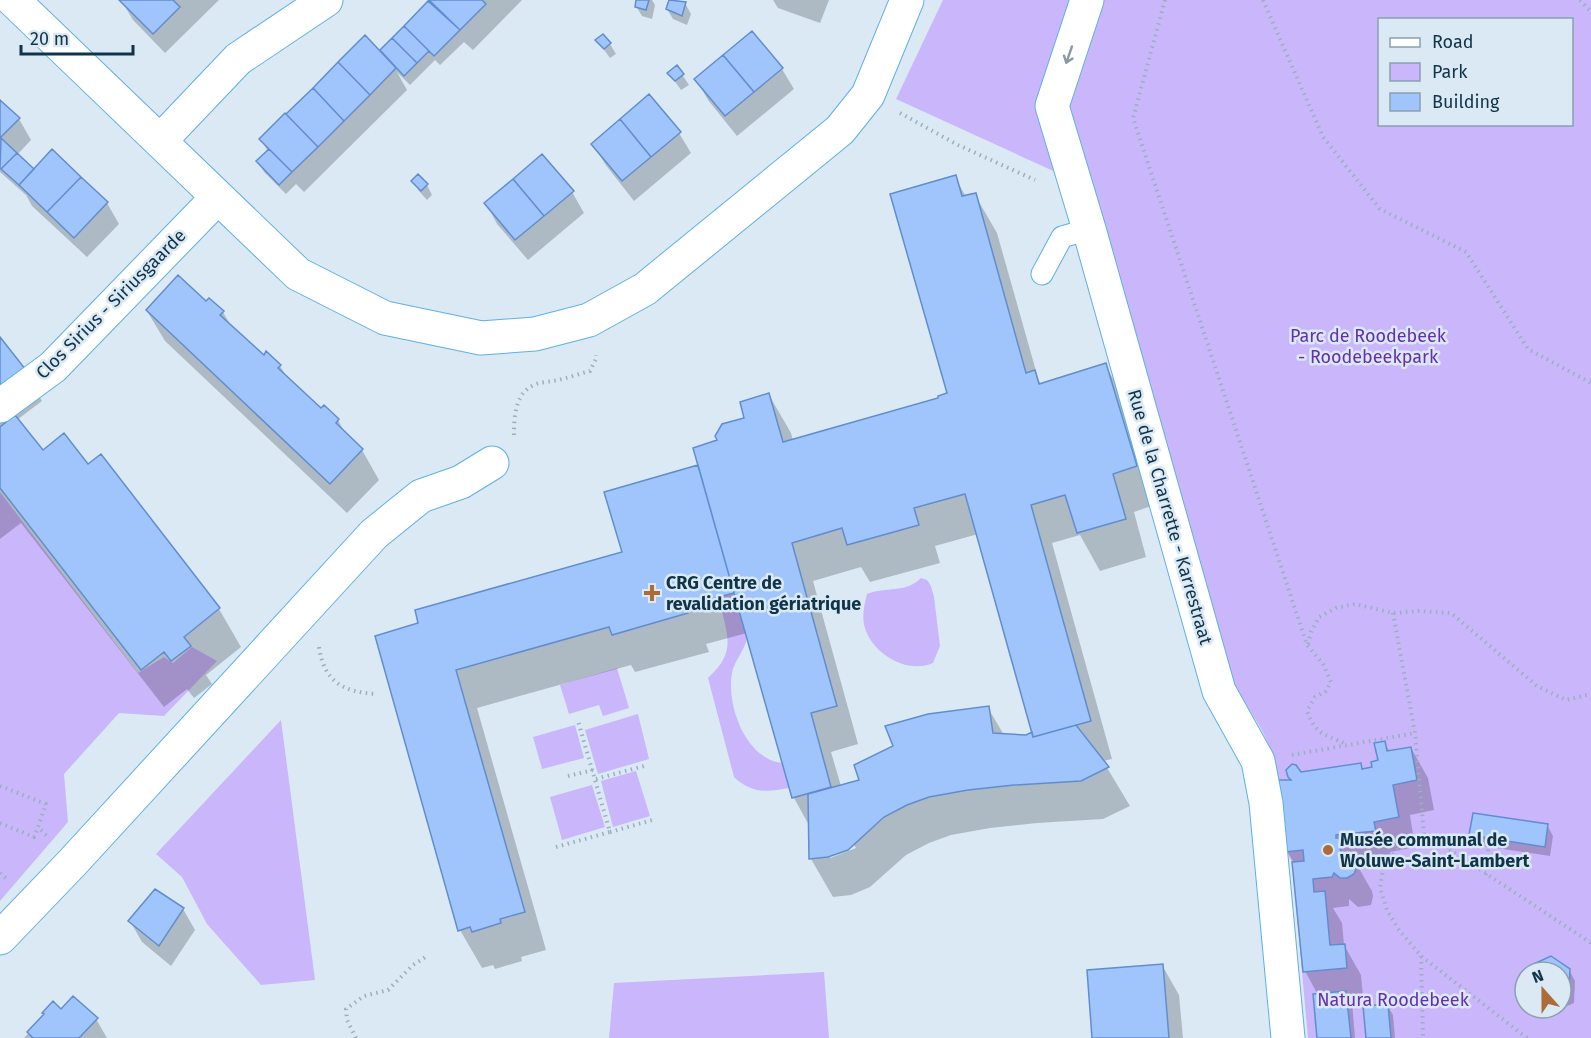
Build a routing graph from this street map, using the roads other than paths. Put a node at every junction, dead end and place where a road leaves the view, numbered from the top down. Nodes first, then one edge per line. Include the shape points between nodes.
1 (13, 0) edge
2 (326, 0) edge
3 (907, 0) edge
4 (1087, 0) edge
5 (160, 141) junction
6 (218, 197) junction
7 (1085, 215) junction
8 (1042, 274) dead end
9 (0, 406) edge
10 (492, 463) road end
11 (0, 938) edge
12 (1288, 1038) edge

1 - 5 street
2 - 5 street via 238,59
3 - 6 street via 867,95 840,130 645,289 589,320 535,334 481,338 385,318 298,274
4 -> 7 street, Rue de la Charrette - Karrestraat via 1052,106
5 - 6 street
6 - 9 street, Clos Sirius - Siriusgaarde via 52,367
7 - 8 lane via 1062,237
7 - 12 street, Rue de la Charrette - Karrestraat via 1220,691 1258,762 1266,803
10 - 11 street via 461,482 421,496 374,534

